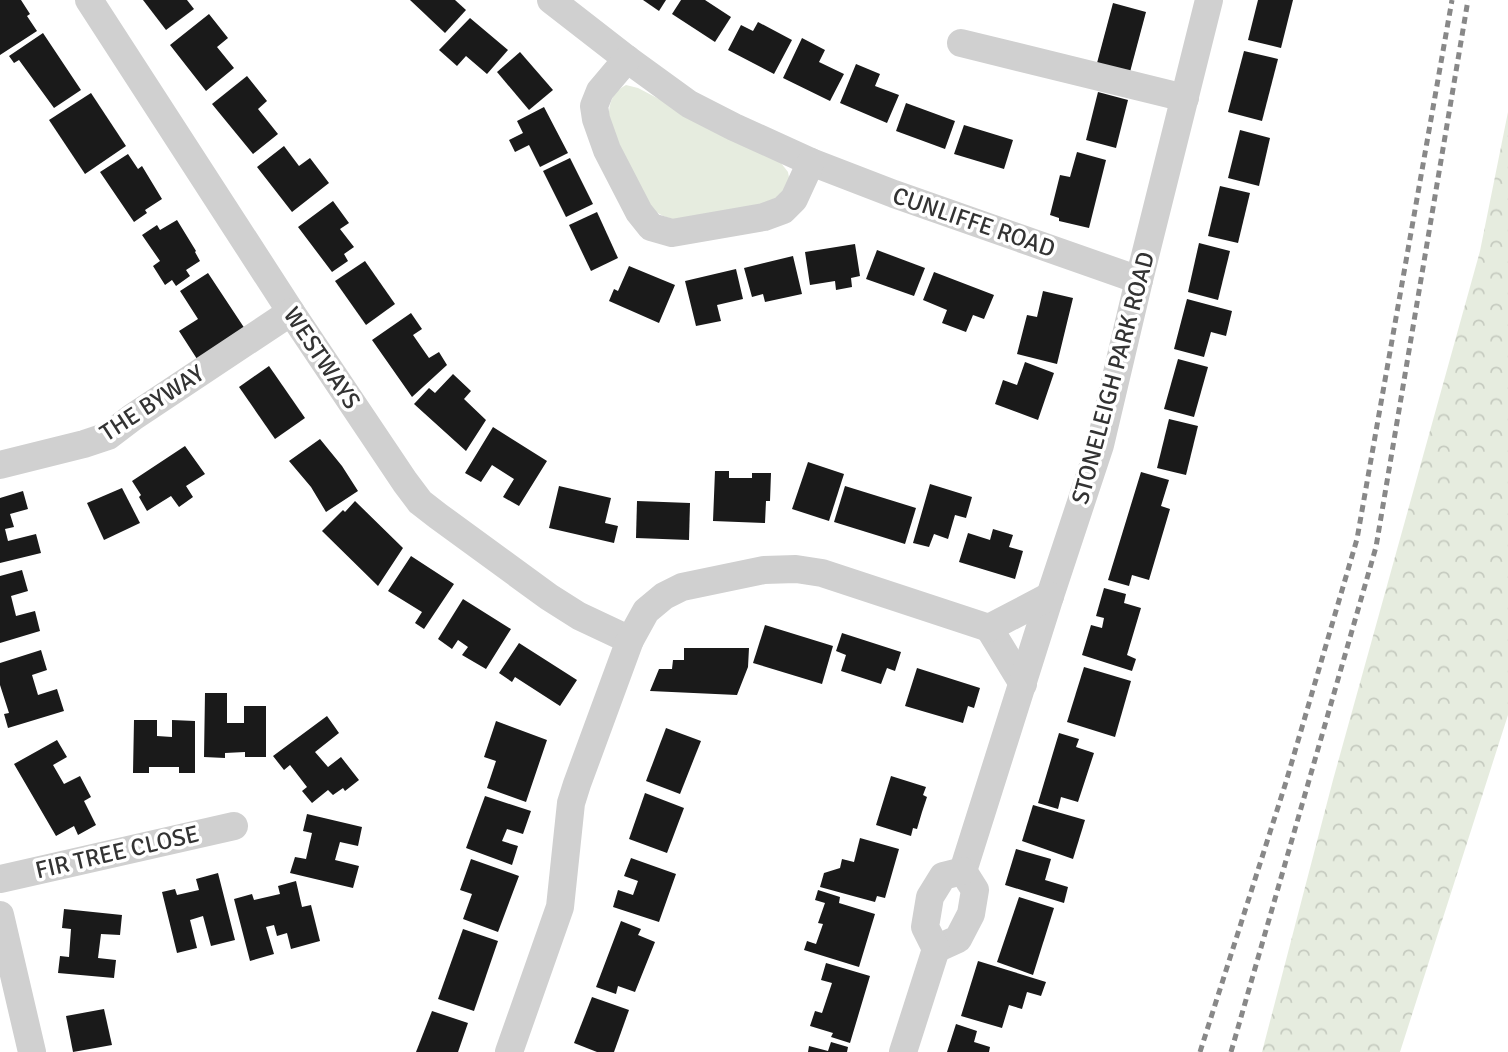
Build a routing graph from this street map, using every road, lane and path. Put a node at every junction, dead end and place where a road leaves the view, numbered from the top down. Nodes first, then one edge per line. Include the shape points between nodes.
1 (89, 0) edge
2 (551, 0) edge
3 (1209, 0) edge
4 (961, 43) dead end
5 (627, 59) junction
6 (1185, 98) junction
7 (811, 162) junction
8 (1139, 280) junction
9 (291, 312) junction
10 (0, 465) edge
11 (1050, 596) junction
12 (989, 628) junction
13 (630, 640) junction
14 (1023, 684) junction
15 (234, 826) dead end
16 (963, 871) junction
17 (0, 879) edge
18 (0, 915) edge
19 (936, 949) junction
20 (32, 1052) edge
21 (509, 1052) edge
22 (903, 1052) edge

1 - 9 street, WESTWAYS
2 - 5 street, CUNLIFFE ROAD
3 - 6 street, STONELEIGH PARK ROAD
4 - 6 street
5 - 7 street, CUNLIFFE ROAD via 689,104
5 - 7 street via 600,91 594,106 607,150 651,227 673,233 783,209 794,199
6 - 8 street, STONELEIGH PARK ROAD
7 - 8 street, CUNLIFFE ROAD
8 - 11 street, STONELEIGH PARK ROAD via 1100,445
9 - 10 street, THE BYWAY via 108,436
9 - 13 street, WESTWAYS via 420,502 549,597
11 - 12 street
11 - 14 street, STONELEIGH PARK ROAD
12 - 13 street via 822,573 764,570 682,587 664,596 646,611
12 - 14 street
13 - 21 street via 577,785 560,907
14 - 16 street, STONELEIGH PARK ROAD
15 - 17 street, FIR TREE CLOSE
16 - 19 street via 975,890 971,914 958,939
16 - 19 street via 943,876 930,897 925,927
18 - 20 street
19 - 22 street

